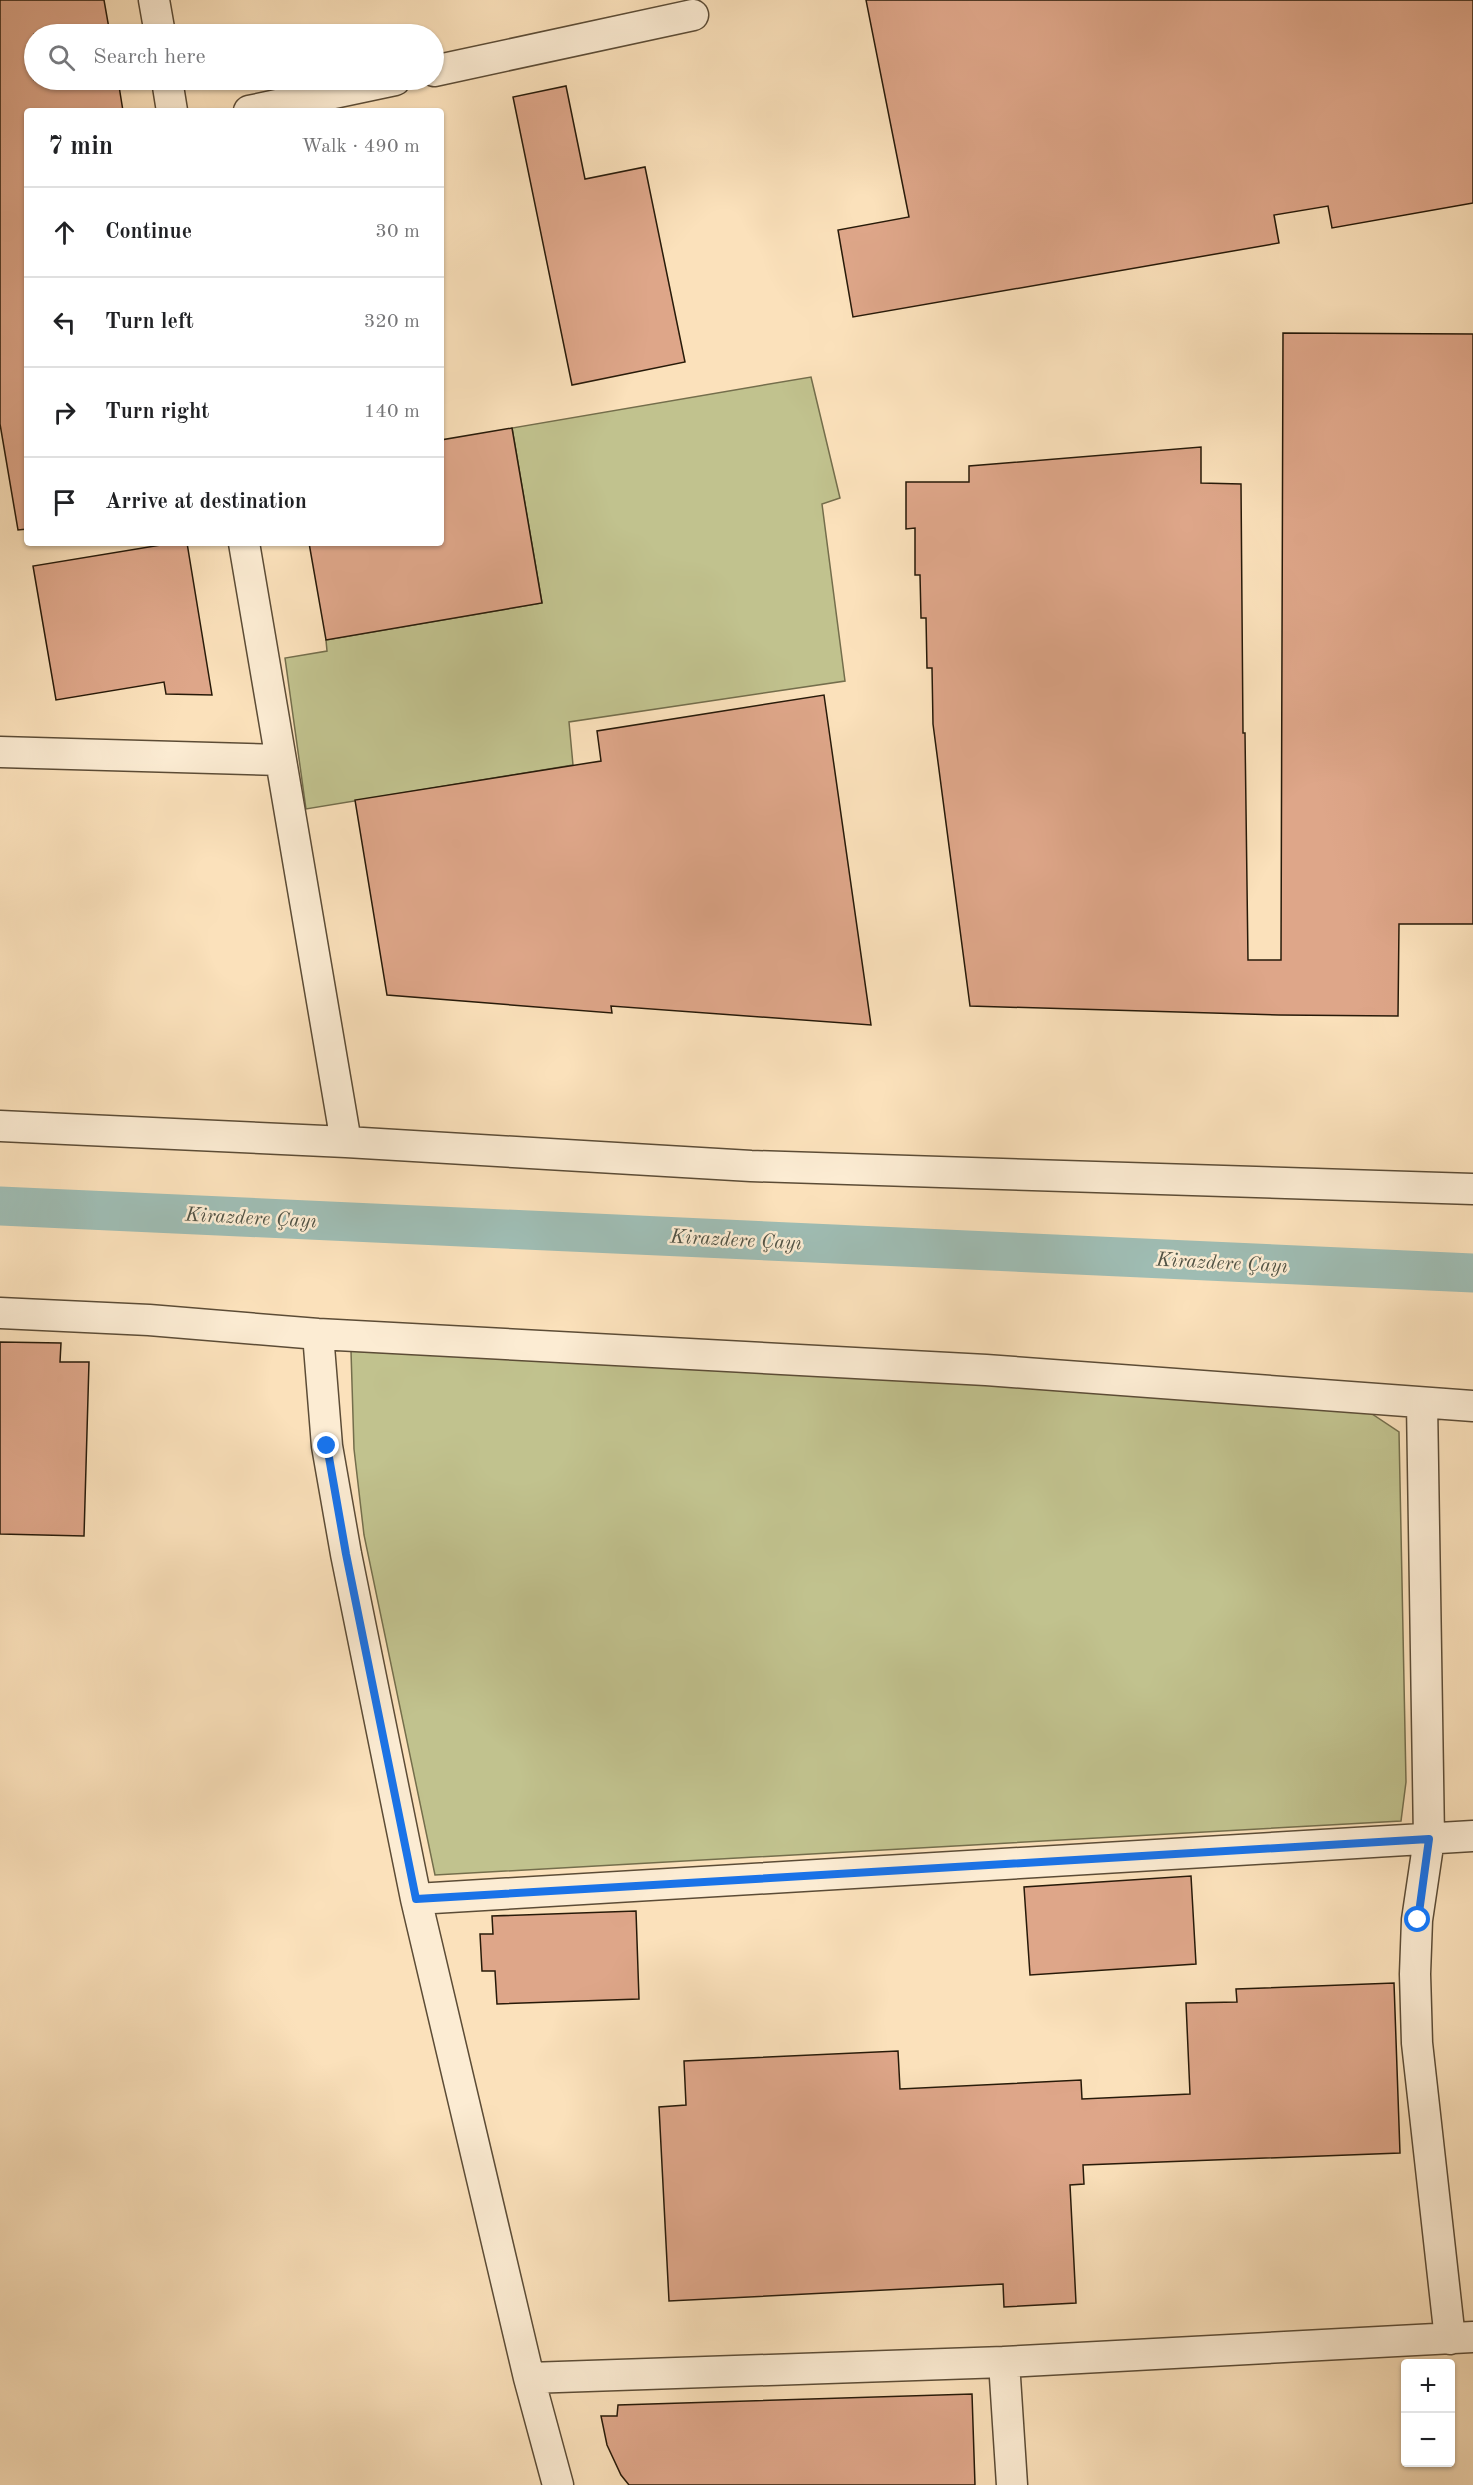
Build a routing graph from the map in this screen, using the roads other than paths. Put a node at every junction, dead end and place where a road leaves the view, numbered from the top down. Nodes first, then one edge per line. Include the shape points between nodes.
1 (154, 0) edge
2 (693, 15) dead end
3 (158, 24) edge
4 (444, 69) edge
5 (169, 90) edge
6 (348, 90) edge
7 (172, 108) edge
8 (263, 108) edge
9 (244, 546) edge
10 (0, 752) edge
11 (280, 760) junction
12 (0, 1126) edge
13 (346, 1142) junction
14 (1473, 1189) edge
15 (0, 1313) edge
16 (318, 1334) junction
17 (1422, 1403) junction
18 (1473, 1407) edge
19 (1473, 1836) edge
20 (1429, 1839) junction
21 (416, 1899) junction
22 (1461, 2338) edge
23 (1004, 2362) junction
24 (529, 2378) junction
25 (558, 2485) edge
26 (1012, 2485) edge

1 - 3 street
2 - 4 street
5 - 7 street
6 - 8 street
9 - 11 street
10 - 11 street
11 - 13 street
12 - 13 street
13 - 14 street via 751,1166
15 - 16 street
16 - 17 street via 986,1370
16 - 21 street via 327,1446
17 - 18 street
17 - 20 street
19 - 20 street
20 - 21 street
20 - 22 street via 1415,1974 1418,2043
21 - 24 street
22 - 23 street
23 - 24 street
23 - 26 street
24 - 25 street

